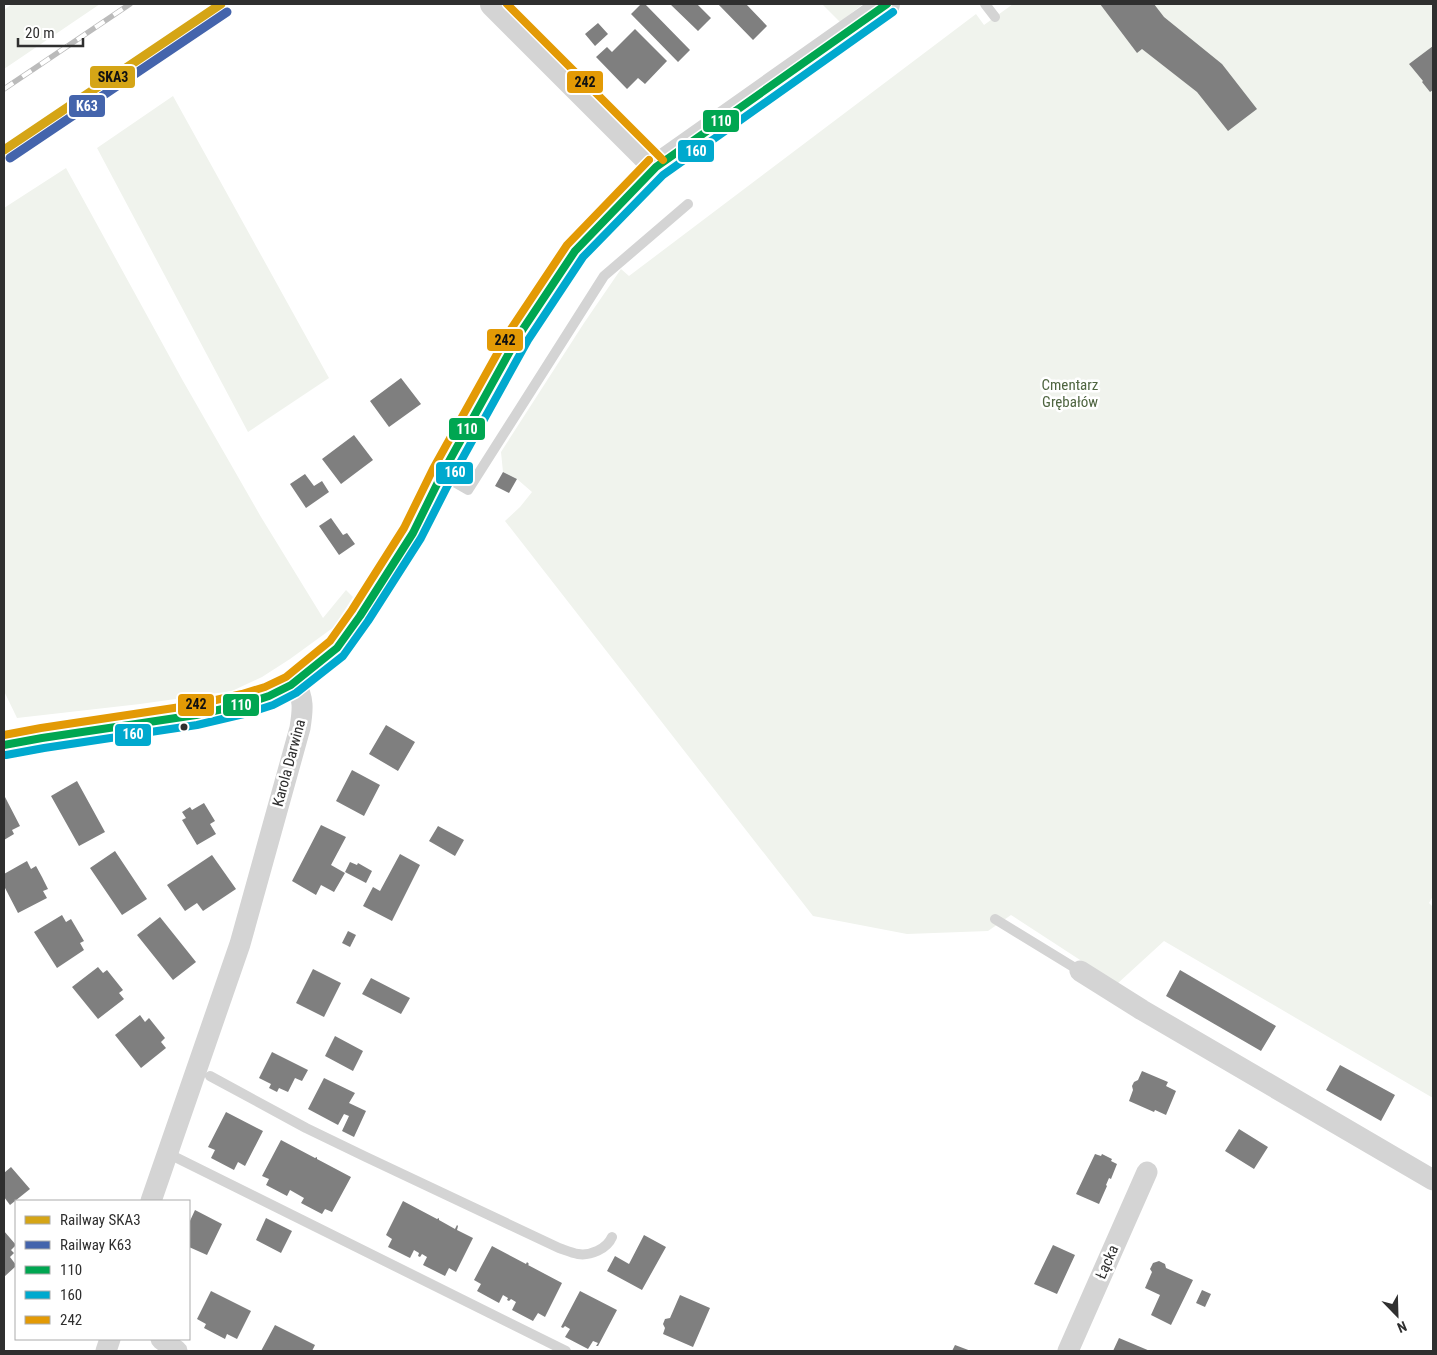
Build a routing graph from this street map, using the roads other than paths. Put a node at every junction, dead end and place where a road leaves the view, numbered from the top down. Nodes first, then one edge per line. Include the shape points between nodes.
1 (493, 4) edge
2 (887, 4) edge
3 (985, 4) edge
4 (995, 17) dead end
5 (656, 167) junction
6 (688, 204) dead end
7 (442, 474) junction
8 (295, 682) junction
9 (4, 745) edge
10 (995, 920) dead end
11 (1080, 971) joint
12 (210, 1076) dead end
13 (167, 1153) junction
14 (1146, 1172) dead end
15 (1433, 1180) edge
16 (151, 1200) edge
17 (612, 1237) dead end
18 (162, 1340) edge
19 (177, 1351) edge
20 (566, 1351) edge
21 (1068, 1351) edge

1 - 5 street
2 - 5 street
3 - 4 lane
5 - 7 street via 575,251 519,335
6 - 7 lane via 604,276 468,490
7 - 8 street via 413,533 360,616 337,648
8 - 9 street via 269,696 196,715
8 - 13 street, Karola Darwina via 304,708 300,728 240,944
10 - 11 lane
11 - 15 street
12 - 17 lane via 306,1128 559,1248 580,1255 593,1253
13 - 16 street, Karola Darwina
13 - 20 lane
14 - 21 street, Łącka
18 - 19 street

